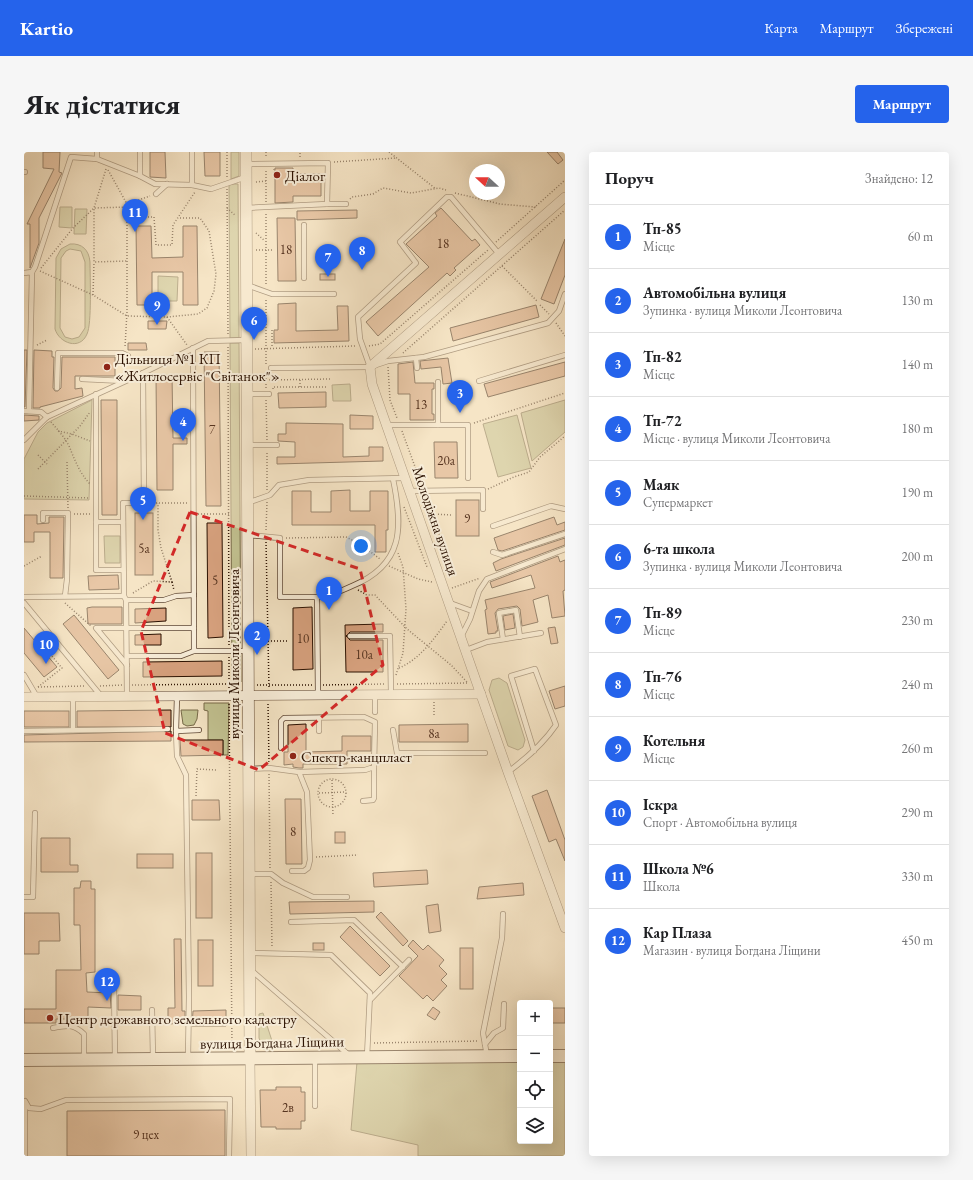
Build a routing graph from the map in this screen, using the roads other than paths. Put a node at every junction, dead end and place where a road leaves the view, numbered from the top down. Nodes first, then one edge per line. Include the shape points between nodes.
1 (97, 152) edge
2 (140, 152) edge
3 (192, 152) edge
4 (246, 152) edge
5 (71, 154) edge
6 (97, 159) junction
7 (246, 164) junction
8 (140, 176) junction
9 (246, 177) junction
10 (167, 184) junction
11 (192, 186) junction
12 (156, 194) road end
13 (565, 197) edge
14 (328, 204) junction
15 (346, 204) dead end
16 (246, 208) junction
17 (304, 225) dead end
18 (499, 254) junction
19 (24, 272) edge
20 (32, 272) junction
21 (304, 278) dead end
22 (247, 285) junction
23 (334, 294) dead end
24 (565, 294) edge
25 (247, 340) junction
26 (191, 349) junction
27 (565, 355) edge
28 (128, 356) dead end
29 (416, 358) junction
30 (370, 367) junction
31 (271, 368) dead end
32 (417, 368) dead end
33 (143, 373) junction
34 (82, 379) dead end
35 (124, 382) junction
36 (438, 382) dead end
37 (479, 382) dead end
38 (58, 388) dead end
39 (96, 394) junction
40 (247, 394) junction
41 (269, 394) road end
42 (27, 411) edge
43 (47, 417) junction
44 (387, 425) junction
45 (438, 426) junction
46 (24, 440) edge
47 (247, 445) junction
48 (277, 445) dead end
49 (405, 478) junction
50 (468, 478) dead end
51 (393, 479) junction
52 (410, 491) junction
53 (247, 504) junction
54 (483, 509) dead end
55 (565, 509) edge
56 (43, 520) dead end
57 (96, 522) junction
58 (123, 522) junction
59 (493, 526) dead end
60 (565, 534) edge
61 (248, 535) junction
62 (565, 549) edge
63 (493, 552) dead end
64 (124, 570) junction
65 (194, 595) junction
66 (66, 596) junction
67 (24, 597) edge
68 (317, 597) junction
69 (125, 598) junction
70 (24, 603) edge
71 (450, 603) junction
72 (472, 611) junction
73 (126, 627) junction
74 (194, 628) junction
75 (541, 633) dead end
76 (350, 636) dead end
77 (461, 637) junction
78 (520, 637) junction
79 (503, 639) junction
80 (466, 650) junction
81 (194, 651) junction
82 (248, 651) junction
83 (127, 656) junction
84 (127, 665) junction
85 (24, 675) edge
86 (248, 690) junction
87 (391, 694) junction
88 (481, 694) junction
89 (318, 695) junction
90 (375, 695) junction
91 (101, 696) junction
92 (128, 696) junction
93 (176, 696) junction
94 (24, 697) edge
95 (37, 697) junction
96 (73, 697) junction
97 (375, 712) dead end
98 (319, 718) junction
99 (168, 729) dead end
100 (73, 730) junction
101 (199, 730) dead end
102 (393, 730) dead end
103 (24, 731) edge
104 (176, 731) junction
105 (319, 731) dead end
106 (281, 748) dead end
107 (534, 751) junction
108 (485, 753) dead end
109 (374, 767) junction
110 (249, 769) junction
111 (299, 772) junction
112 (508, 772) junction
113 (363, 801) dead end
114 (35, 813) dead end
115 (292, 871) dead end
116 (249, 874) junction
117 (24, 897) edge
118 (347, 897) dead end
119 (503, 914) dead end
120 (291, 922) dead end
121 (565, 928) edge
122 (250, 953) junction
123 (409, 960) dead end
124 (403, 966) junction
125 (250, 969) junction
126 (114, 983) dead end
127 (370, 1000) junction
128 (504, 1004) dead end
129 (152, 1010) dead end
130 (53, 1028) dead end
131 (485, 1043) junction
132 (84, 1054) dead end
133 (487, 1056) junction
134 (517, 1056) edge
135 (553, 1056) edge
136 (565, 1056) edge
137 (352, 1057) junction
138 (367, 1057) junction
139 (315, 1058) junction
140 (188, 1059) junction
141 (250, 1059) junction
142 (24, 1060) edge
143 (115, 1060) junction
144 (153, 1060) junction
145 (24, 1101) edge
146 (315, 1106) dead end
147 (25, 1156) edge
148 (230, 1156) edge
149 (251, 1156) edge

1 - 6 lane
2 - 8 lane
3 - 11 lane
4 - 7 street, вулиця Миколи Леонтовича
5 - 6 lane
5 - 20 lane via 36,267
6 - 8 lane
7 - 9 street, вулиця Миколи Леонтовича
7 - 14 lane via 328,163
8 - 10 lane via 155,184
9 - 11 lane via 211,189
9 - 16 street, вулиця Миколи Леонтовича
10 - 11 lane
10 - 12 lane
13 - 18 street
14 - 15 lane
14 - 16 lane
16 - 22 street, вулиця Миколи Леонтовича
17 - 21 lane
18 - 30 street
18 - 30 lane via 451,197 447,197 400,242 416,263 358,317 360,339
19 - 20 lane
20 - 42 lane
22 - 23 lane via 272,294
22 - 25 street, вулиця Миколи Леонтовича
24 - 29 lane via 559,311 548,323
25 - 26 lane via 208,341
25 - 40 street, вулиця Миколи Леонтовича
26 - 33 lane
26 - 65 lane
27 - 37 lane
28 - 38 lane via 122,352 58,353
29 - 30 lane
29 - 32 lane
30 - 31 lane
30 - 44 street, Молодіжна вулиця via 372,384
33 - 35 lane
33 - 58 lane via 144,503 123,503
34 - 35 lane
35 - 39 lane
36 - 45 lane
39 - 43 lane
39 - 57 lane
40 - 41 lane
40 - 47 street, вулиця Миколи Леонтовича
42 - 43 lane via 41,412
43 - 46 lane
44 - 45 lane
44 - 49 street, Молодіжна вулиця
45 - 50 lane via 468,425
47 - 48 lane
47 - 53 street, вулиця Миколи Леонтовича
49 - 51 lane
49 - 52 street, Молодіжна вулиця
51 - 53 lane via 308,480 279,485 267,497
51 - 68 lane via 399,517 398,530 392,554 386,564 365,581
52 - 54 lane via 483,490
52 - 71 street, Молодіжна вулиця via 448,587
53 - 61 street, вулиця Миколи Леонтовича
55 - 59 lane via 551,506
56 - 66 lane via 43,514 68,514
57 - 58 lane
57 - 64 lane via 96,570
58 - 64 lane
60 - 63 lane via 502,555
61 - 68 lane via 280,538 280,597
61 - 82 street, вулиця Миколи Леонтовича
62 - 72 lane via 487,579 479,591
64 - 69 lane
65 - 69 lane via 164,600
65 - 74 lane
66 - 67 lane
66 - 69 lane
68 - 89 lane
69 - 73 lane
70 - 91 lane
71 - 72 lane
71 - 77 street, Молодіжна вулиця via 451,619
72 - 77 lane
73 - 74 lane
73 - 83 lane
73 - 84 lane via 96,628
74 - 81 lane
75 - 78 lane
76 - 87 lane via 390,636
77 - 80 street, Молодіжна вулиця
78 - 79 lane
78 - 79 lane via 516,610 499,613
79 - 80 lane
80 - 88 street, Молодіжна вулиця
81 - 82 lane
81 - 83 lane via 181,656
82 - 86 street, вулиця Миколи Леонтовича
83 - 84 lane
84 - 92 lane
85 - 95 lane
86 - 89 street via 268,695
86 - 93 street via 229,696
86 - 110 street, вулиця Миколи Леонтовича
87 - 88 street
87 - 90 street
88 - 112 street, Молодіжна вулиця
89 - 90 street
90 - 97 lane
91 - 92 street
91 - 96 street
92 - 93 street
93 - 104 lane
94 - 95 street
95 - 96 street
96 - 100 lane
98 - 105 lane
98 - 106 lane via 284,718 281,721
98 - 109 lane via 364,717 375,722
99 - 100 lane
100 - 103 lane
101 - 104 lane
102 - 108 lane via 397,753
104 - 140 lane via 177,756 186,775
107 - 107 lane via 556,725 535,669 511,676
107 - 112 lane
109 - 111 lane via 365,770
109 - 113 lane via 374,798
110 - 111 lane via 269,768
110 - 116 street, вулиця Миколи Леонтовича
111 - 115 lane via 307,792 310,857 308,868 304,871
112 - 121 street, Молодіжна вулиця
114 - 117 lane via 33,897
116 - 118 lane via 270,874 313,897
116 - 122 street, вулиця Миколи Леонтовича
119 - 131 lane via 502,938 483,1033
120 - 124 lane via 354,920
122 - 125 street, вулиця Миколи Леонтовича
122 - 127 lane via 331,955 370,993
123 - 124 lane
124 - 127 lane
125 - 137 lane
125 - 141 street, вулиця Миколи Леонтовича
126 - 143 lane
127 - 138 lane
128 - 131 lane via 503,1028
129 - 144 lane
130 - 132 lane via 73,1025 78,1028 84,1034
131 - 133 lane
133 - 134 main road, вулиця Богдана Ліщини
133 - 138 main road, вулиця Богдана Ліщини
135 - 136 main road
137 - 138 main road, вулиця Богдана Ліщини
137 - 139 main road, вулиця Богдана Ліщини
139 - 141 main road, вулиця Богдана Ліщини
139 - 146 lane
140 - 141 main road, вулиця Богдана Ліщини
140 - 144 main road, вулиця Богдана Ліщини
141 - 149 street, вулиця Миколи Леонтовича
142 - 143 main road, вулиця Богдана Ліщини
143 - 144 main road, вулиця Богдана Ліщини
145 - 147 lane
145 - 148 lane via 29,1108 41,1109 66,1100 230,1099

